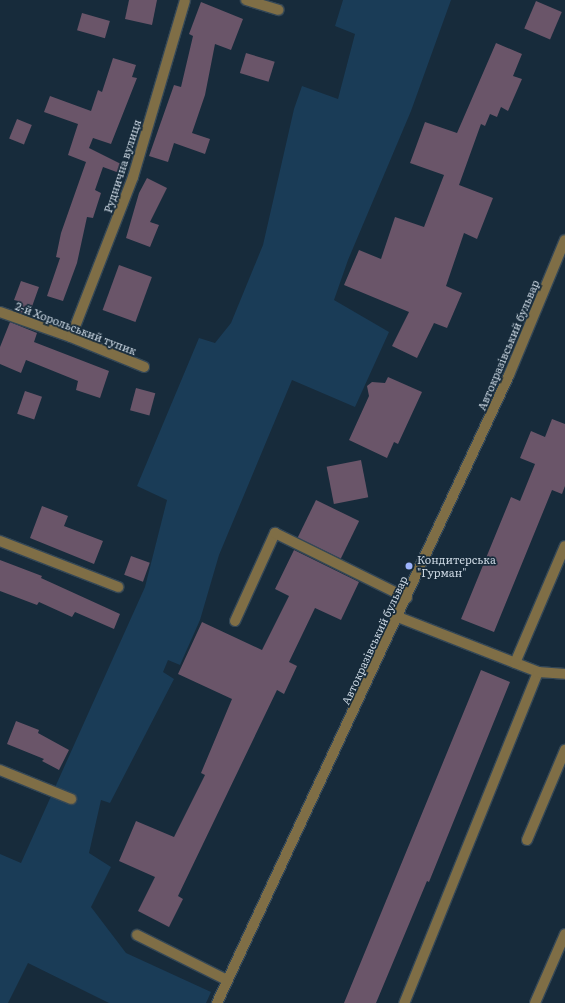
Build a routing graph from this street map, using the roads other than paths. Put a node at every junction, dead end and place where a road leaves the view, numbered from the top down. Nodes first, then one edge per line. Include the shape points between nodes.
1 (185, 0) edge
2 (246, 0) edge
3 (278, 10) dead end
4 (565, 240) edge
5 (0, 312) edge
6 (71, 337) junction
7 (144, 367) dead end
8 (0, 541) edge
9 (565, 546) edge
10 (118, 587) dead end
11 (406, 598) junction
12 (398, 617) junction
13 (235, 621) dead end
14 (515, 663) junction
15 (538, 672) junction
16 (565, 674) edge
17 (565, 750) edge
18 (0, 770) edge
19 (71, 799) dead end
20 (527, 840) dead end
21 (565, 934) edge
22 (137, 935) dead end
23 (227, 980) junction
24 (216, 1003) edge
25 (404, 1003) edge
26 (535, 1003) edge

1 - 6 street, Руднична вулиця via 133,176
2 - 3 street
4 - 11 street, Автокразівський бульвар via 510,375
5 - 6 street, 2-й Хорольський тупик
6 - 7 street, 2-й Хорольський тупик
8 - 10 street
9 - 14 street
11 - 12 street, Автокразівський бульвар
11 - 13 street via 275,533
12 - 14 street
12 - 23 street, Автокразівський бульвар
14 - 15 street
15 - 16 street
15 - 25 street
17 - 20 street
18 - 19 street
21 - 26 street
22 - 23 street
23 - 24 street, Автокразівський бульвар

